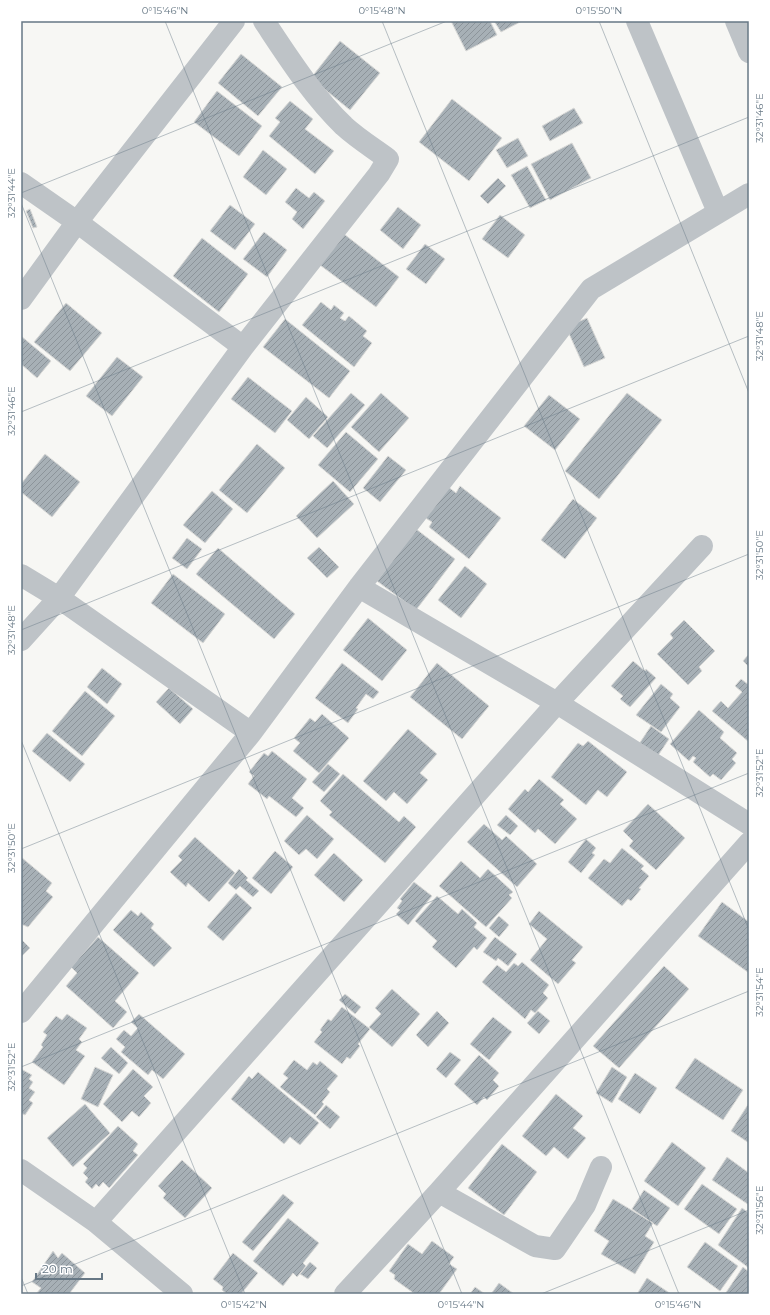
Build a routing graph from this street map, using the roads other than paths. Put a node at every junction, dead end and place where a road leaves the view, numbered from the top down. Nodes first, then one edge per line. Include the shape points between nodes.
1 (234, 21) edge
2 (264, 21) edge
3 (637, 21) edge
4 (736, 21) edge
5 (749, 52) edge
6 (21, 183) edge
7 (749, 194) edge
8 (718, 212) junction
9 (77, 222) junction
10 (21, 299) edge
11 (243, 347) junction
12 (702, 546) dead end
13 (21, 575) edge
14 (359, 587) junction
15 (59, 598) junction
16 (21, 640) edge
17 (557, 703) junction
18 (251, 733) junction
19 (749, 824) edge
20 (749, 843) edge
21 (21, 1012) edge
22 (601, 1167) dead end
23 (21, 1170) edge
24 (439, 1192) junction
25 (96, 1222) junction
26 (182, 1294) edge
27 (345, 1294) edge

1 - 9 street
2 - 11 street via 307,85 323,103 345,126 388,159 379,174
3 - 8 street
4 - 5 street
6 - 9 street
7 - 8 street
8 - 14 street via 590,289
9 - 10 street
9 - 11 street
11 - 15 street
12 - 17 street
13 - 15 street
14 - 17 street
14 - 18 street
15 - 16 street
15 - 18 street
17 - 19 street
17 - 25 street
18 - 21 street
20 - 24 street
22 - 24 street via 585,1205 555,1249 535,1246
23 - 25 street
24 - 27 street
25 - 26 street

